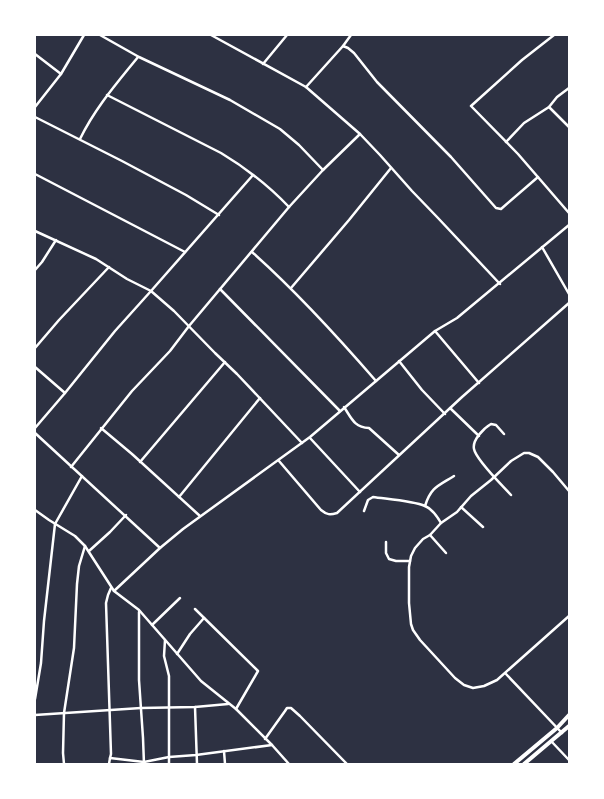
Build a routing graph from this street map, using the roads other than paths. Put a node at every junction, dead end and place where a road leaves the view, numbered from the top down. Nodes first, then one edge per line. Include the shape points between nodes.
1 (84, 35) edge
2 (100, 35) edge
3 (211, 35) edge
4 (287, 35) edge
5 (351, 35) edge
6 (554, 35) edge
7 (343, 46) junction
8 (35, 54) edge
9 (139, 56) junction
10 (263, 64) junction
11 (61, 74) junction
12 (306, 87) junction
13 (569, 88) edge
14 (107, 95) junction
15 (35, 107) edge
16 (549, 107) junction
17 (35, 117) edge
18 (569, 127) edge
19 (360, 134) junction
20 (80, 139) junction
21 (506, 142) junction
22 (391, 168) junction
23 (323, 170) junction
24 (35, 174) edge
25 (253, 175) junction
26 (538, 177) junction
27 (289, 207) junction
28 (569, 213) edge
29 (219, 215) junction
30 (569, 225) edge
31 (35, 231) edge
32 (56, 240) junction
33 (542, 247) junction
34 (185, 252) junction
35 (252, 252) junction
36 (109, 267) junction
37 (35, 270) edge
38 (500, 284) junction
39 (291, 288) junction
40 (220, 290) junction
41 (151, 291) junction
42 (569, 294) edge
43 (569, 303) edge
44 (189, 326) junction
45 (435, 331) junction
46 (35, 348) edge
47 (399, 361) junction
48 (226, 362) junction
49 (35, 367) edge
50 (376, 381) junction
51 (479, 384) junction
52 (65, 393) junction
53 (260, 398) junction
54 (344, 407) junction
55 (450, 408) junction
56 (340, 411) junction
57 (445, 414) junction
58 (35, 428) edge
59 (101, 428) junction
60 (35, 434) edge
61 (504, 434) dead end
62 (479, 436) junction
63 (310, 438) junction
64 (302, 443) junction
65 (399, 455) junction
66 (279, 461) junction
67 (140, 462) junction
68 (71, 466) junction
69 (82, 476) junction
70 (454, 476) dead end
71 (494, 477) junction
72 (569, 491) edge
73 (360, 492) junction
74 (510, 495) dead end
75 (179, 497) junction
76 (425, 506) junction
77 (461, 507) junction
78 (35, 510) edge
79 (364, 511) dead end
80 (126, 515) junction
81 (200, 516) junction
82 (441, 523) junction
83 (55, 524) junction
84 (483, 527) dead end
85 (430, 535) junction
86 (386, 542) dead end
87 (86, 546) junction
88 (160, 548) junction
89 (89, 551) junction
90 (446, 552) dead end
91 (410, 561) junction
92 (111, 588) junction
93 (114, 591) junction
94 (180, 598) dead end
95 (195, 609) dead end
96 (139, 610) junction
97 (569, 616) edge
98 (204, 618) junction
99 (152, 625) junction
100 (165, 640) junction
101 (176, 654) junction
102 (506, 674) junction
103 (35, 699) edge
104 (230, 704) junction
105 (195, 707) junction
106 (141, 708) junction
107 (170, 708) junction
108 (236, 709) junction
109 (110, 710) junction
110 (64, 713) junction
111 (35, 715) edge
112 (569, 715) edge
113 (569, 726) edge
114 (557, 728) junction
115 (563, 731) junction
116 (569, 735) edge
117 (265, 739) junction
118 (552, 741) junction
119 (272, 745) junction
120 (224, 750) junction
121 (196, 755) junction
122 (169, 757) junction
123 (110, 758) junction
124 (569, 760) edge
125 (144, 763) edge
126 (64, 764) edge
127 (109, 764) edge
128 (169, 764) edge
129 (197, 764) edge
130 (225, 764) edge
131 (289, 764) edge
132 (347, 764) edge
133 (514, 764) edge
134 (524, 764) edge

1 - 11 street
2 - 9 street
3 - 10 street
4 - 10 street
5 - 7 street
6 - 21 street via 471,106
7 - 12 street
7 - 26 street via 354,52 377,82 496,208 501,209
8 - 11 street
9 - 14 street
9 - 23 street via 230,100 280,129
10 - 12 street
11 - 15 street
12 - 19 street
13 - 16 street
14 - 20 street
14 - 25 street via 221,152
16 - 18 street
16 - 21 street via 524,123
17 - 20 street
19 - 22 street
19 - 23 street
20 - 29 street
21 - 26 street
22 - 38 street
22 - 39 street
23 - 27 street
24 - 34 street
25 - 27 street
25 - 29 street
26 - 28 street
27 - 35 street
29 - 34 street
30 - 33 street
31 - 32 street
32 - 36 street
32 - 37 street
33 - 38 street
33 - 42 street
34 - 41 street
35 - 39 street
35 - 40 street
36 - 41 street
36 - 46 street
38 - 45 street
39 - 50 street
40 - 44 street
40 - 56 street
41 - 44 street
41 - 52 street
43 - 51 street
44 - 48 street
44 - 59 street
45 - 47 street
45 - 51 street
47 - 50 street
47 - 57 street
48 - 53 street
48 - 67 street
49 - 52 street
50 - 54 street
51 - 55 street
52 - 58 street
53 - 64 street
53 - 75 street
54 - 56 street
54 - 65 street via 357,426 369,428
55 - 57 street
55 - 62 street
56 - 63 street
57 - 65 street
59 - 67 street
59 - 68 street
60 - 68 street
61 - 62 street via 491,424
62 - 71 street via 474,441 475,454
63 - 64 street
63 - 73 street
64 - 66 street
65 - 73 street
66 - 73 street via 326,514 337,513
66 - 81 street
67 - 75 street
68 - 69 street
69 - 80 street
69 - 83 street
70 - 76 street via 430,492
71 - 72 street via 510,461 529,453 553,472
71 - 74 street
71 - 77 street
75 - 81 street
76 - 79 street via 373,497 368,500
76 - 82 street
77 - 82 street
77 - 84 street
78 - 83 street
80 - 88 street
80 - 89 street
81 - 88 street
82 - 85 street
83 - 87 street
83 - 103 street
85 - 90 street
85 - 91 street via 415,548
86 - 91 street via 389,558
87 - 89 street
87 - 110 street via 79,566 74,648
88 - 93 street
89 - 92 street
91 - 102 street via 410,624 420,640 464,685 473,688 484,686
92 - 93 street
92 - 109 street via 106,603
93 - 96 street
94 - 99 street
95 - 98 street
96 - 99 street
96 - 106 street
97 - 102 street
98 - 101 street
98 - 108 street via 258,670
99 - 100 street
100 - 101 street
100 - 107 street
101 - 104 street
102 - 114 street
104 - 105 street
104 - 108 street
105 - 107 street
105 - 121 street
106 - 107 street
106 - 109 street
106 - 125 street
107 - 122 street
108 - 117 street
109 - 110 street
109 - 123 street
110 - 111 street
110 - 126 street
112 - 114 main road
113 - 115 main road
114 - 115 street
114 - 133 main road
115 - 116 street
115 - 118 main road
117 - 119 street
117 - 132 street via 285,710 291,708
118 - 124 street
118 - 134 main road
119 - 120 street
119 - 131 street
120 - 121 street
120 - 130 street
121 - 122 street
121 - 129 street
122 - 125 street
122 - 128 street
123 - 125 street
123 - 127 street

